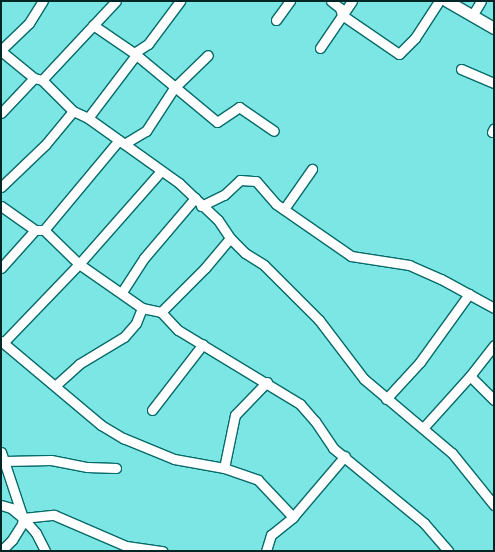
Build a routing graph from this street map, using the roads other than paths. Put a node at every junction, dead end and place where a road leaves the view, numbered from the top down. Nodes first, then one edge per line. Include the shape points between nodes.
1 (43, 1) edge
2 (116, 1) edge
3 (180, 1) edge
4 (290, 1) edge
5 (330, 1) edge
6 (352, 1) edge
7 (439, 1) edge
8 (447, 1) edge
9 (481, 1) edge
10 (342, 15) junction
11 (472, 16) junction
12 (276, 20) dead end
13 (93, 26) junction
14 (494, 28) edge
15 (320, 48) dead end
16 (1, 50) edge
17 (134, 55) junction
18 (208, 55) dead end
19 (461, 69) dead end
20 (38, 79) junction
21 (494, 83) edge
22 (174, 88) junction
23 (73, 110) junction
24 (1, 113) edge
25 (88, 118) junction
26 (274, 131) dead end
27 (121, 142) junction
28 (312, 169) dead end
29 (161, 171) junction
30 (1, 187) edge
31 (194, 198) junction
32 (1, 206) edge
33 (201, 206) junction
34 (284, 209) junction
35 (39, 230) junction
36 (230, 238) junction
37 (79, 264) junction
38 (1, 268) edge
39 (122, 292) junction
40 (469, 294) junction
41 (142, 308) junction
42 (494, 308) edge
43 (161, 312) junction
44 (2, 342) edge
45 (203, 344) junction
46 (494, 345) edge
47 (470, 376) junction
48 (267, 382) junction
49 (56, 385) junction
50 (386, 398) junction
51 (494, 400) edge
52 (152, 410) dead end
53 (424, 427) junction
54 (1, 452) edge
55 (345, 456) junction
56 (5, 461) junction
57 (116, 468) dead end
58 (224, 468) junction
59 (492, 499) edge
60 (1, 505) edge
61 (293, 517) junction
62 (23, 518) junction
63 (1, 551) edge
64 (45, 551) edge
65 (163, 551) edge
66 (266, 551) edge
67 (448, 551) edge

1 - 16 street via 29,23
2 - 13 street
3 - 17 street via 148,44
4 - 12 street
5 - 10 street via 340,8
6 - 10 street
7 - 10 street via 415,38 399,54
8 - 11 street
9 - 11 street
10 - 15 street
11 - 14 street
13 - 17 street
13 - 20 street
16 - 20 street
17 - 22 street
17 - 25 street
18 - 22 street
19 - 21 street
20 - 23 street
20 - 24 street
22 - 26 street via 217,122 239,107
22 - 27 street via 146,131
23 - 25 street
23 - 30 street via 45,145
25 - 27 street
27 - 29 street
27 - 35 street
28 - 34 street
29 - 31 street
29 - 37 street
31 - 33 street
31 - 39 street via 144,258
32 - 35 street
33 - 34 street via 224,196 245,178 256,181 276,204
33 - 36 street via 218,220
34 - 40 street via 351,256 409,265
35 - 37 street
35 - 38 street
36 - 43 street via 205,268
36 - 50 street via 245,253 264,265 319,320 364,379
37 - 39 street
37 - 44 street
39 - 41 street
40 - 42 street
40 - 50 street via 420,362
41 - 43 street
41 - 49 street via 136,323 124,337 79,364
43 - 45 street via 178,330
44 - 49 street
45 - 48 street
45 - 52 street
46 - 47 street
47 - 51 street
47 - 53 street
48 - 55 street via 300,404 315,420 333,448
48 - 58 street via 235,415
49 - 58 street via 101,425 138,446 174,459
50 - 53 street
53 - 59 street via 452,453
54 - 56 street
55 - 61 street
55 - 67 street via 424,523
56 - 57 street via 51,460 87,467
56 - 62 street
58 - 61 street via 258,480
60 - 62 street via 11,508
61 - 66 street via 271,535
62 - 63 street via 12,540
62 - 64 street via 36,533
62 - 65 street via 54,515 126,546

